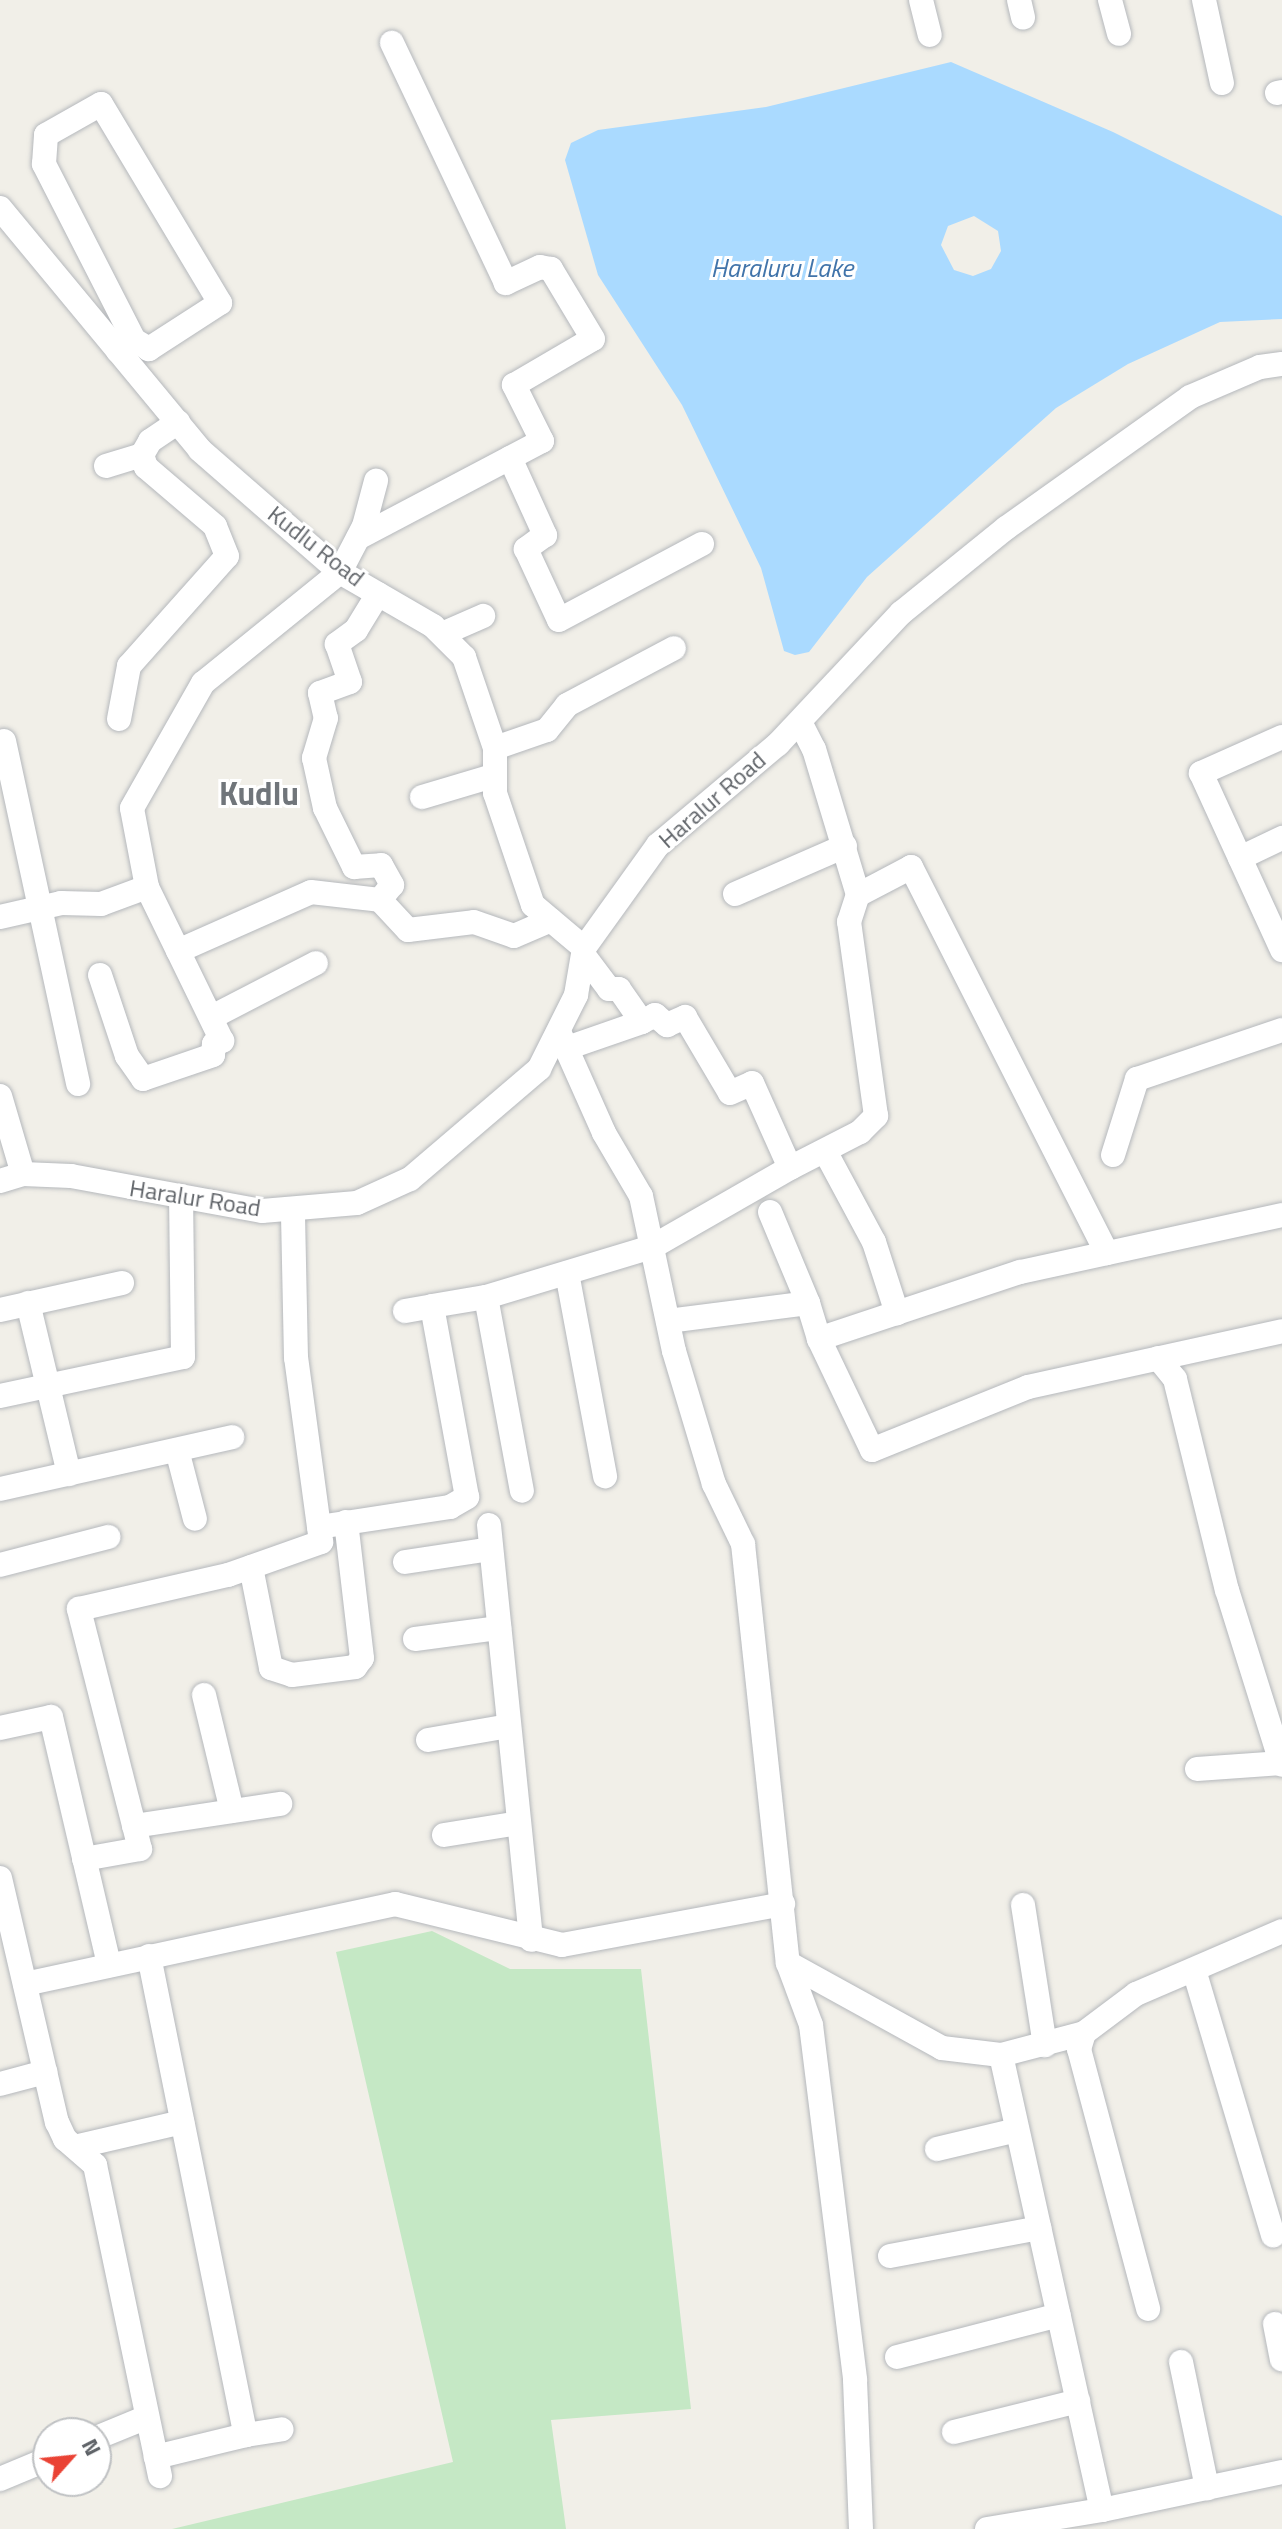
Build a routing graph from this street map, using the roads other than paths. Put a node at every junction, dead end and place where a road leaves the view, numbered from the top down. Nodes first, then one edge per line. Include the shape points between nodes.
1 (921, 0) edge
2 (1110, 0) edge
3 (1204, 0) edge
4 (1119, 34) dead end
5 (930, 35) dead end
6 (392, 43) dead end
7 (1222, 83) dead end
8 (0, 208) edge
9 (126, 345) junction
10 (1282, 364) edge
11 (178, 422) junction
12 (142, 455) junction
13 (510, 458) junction
14 (106, 466) dead end
15 (376, 481) dead end
16 (358, 538) junction
17 (702, 544) dead end
18 (340, 572) junction
19 (378, 594) junction
20 (483, 616) dead end
21 (442, 634) junction
22 (674, 648) dead end
23 (119, 719) dead end
24 (800, 722) junction
25 (1282, 737) edge
26 (4, 741) dead end
27 (495, 748) junction
28 (493, 776) junction
29 (422, 797) dead end
30 (1282, 838) edge
31 (845, 846) junction
32 (1240, 858) junction
33 (147, 887) junction
34 (735, 894) dead end
35 (858, 895) junction
36 (380, 900) junction
37 (35, 910) junction
38 (0, 917) edge
39 (551, 920) junction
40 (1281, 946) edge
41 (178, 951) junction
42 (584, 953) junction
43 (316, 963) dead end
44 (100, 975) dead end
45 (212, 1017) junction
46 (642, 1022) junction
47 (1282, 1030) edge
48 (564, 1041) junction
49 (78, 1084) dead end
50 (0, 1096) edge
51 (825, 1151) junction
52 (1113, 1155) dead end
53 (790, 1168) junction
54 (11, 1178) edge
55 (181, 1197) junction
56 (293, 1209) junction
57 (770, 1212) dead end
58 (1282, 1215) edge
59 (652, 1247) junction
60 (1107, 1253) junction
61 (567, 1273) junction
62 (122, 1283) dead end
63 (486, 1297) junction
64 (28, 1303) junction
65 (808, 1303) junction
66 (432, 1306) junction
67 (0, 1310) edge
68 (405, 1311) dead end
69 (897, 1313) junction
70 (668, 1321) junction
71 (1282, 1331) edge
72 (819, 1339) junction
73 (1158, 1358) junction
74 (47, 1386) junction
75 (0, 1396) edge
76 (232, 1437) dead end
77 (177, 1450) junction
78 (69, 1474) junction
79 (605, 1476) dead end
80 (0, 1489) edge
81 (522, 1491) dead end
82 (195, 1519) dead end
83 (346, 1522) junction
84 (489, 1525) dead end
85 (319, 1527) junction
86 (108, 1537) dead end
87 (491, 1549) junction
88 (405, 1562) dead end
89 (0, 1565) edge
90 (251, 1567) junction
91 (499, 1628) junction
92 (415, 1639) dead end
93 (204, 1695) dead end
94 (509, 1726) junction
95 (0, 1728) edge
96 (428, 1740) dead end
97 (1282, 1764) edge
98 (1197, 1769) dead end
99 (280, 1804) dead end
100 (232, 1811) junction
101 (519, 1823) junction
102 (134, 1826) junction
103 (444, 1835) dead end
104 (84, 1859) junction
105 (0, 1878) edge
106 (783, 1904) junction
107 (1023, 1905) dead end
108 (1282, 1931) edge
109 (531, 1940) junction
110 (149, 1956) junction
111 (788, 1963) junction
112 (109, 1965) junction
113 (1194, 1970) junction
114 (15, 1974) edge
115 (1084, 2033) junction
116 (1045, 2045) junction
117 (1001, 2055) junction
118 (45, 2072) junction
119 (0, 2084) edge
120 (182, 2122) junction
121 (1017, 2130) junction
122 (79, 2146) junction
123 (937, 2149) dead end
124 (1039, 2228) junction
125 (1273, 2235) dead end
126 (890, 2256) dead end
127 (1148, 2309) dead end
128 (1059, 2315) junction
129 (1275, 2324) dead end
130 (897, 2357) dead end
131 (1282, 2359) edge
132 (1181, 2362) dead end
133 (1078, 2401) junction
134 (147, 2417) junction
135 (282, 2429) dead end
136 (112, 2431) edge
137 (954, 2432) dead end
138 (246, 2435) junction
139 (32, 2466) edge
140 (1282, 2472) edge
141 (0, 2479) edge
142 (1207, 2488) junction
143 (1102, 2510) junction
144 (861, 2529) edge
145 (987, 2529) edge

1 - 5 street
2 - 4 street
3 - 7 street
6 - 13 street via 506,283 540,267 551,269 593,339 514,385 542,441
8 - 9 street, Kudlu Road
9 - 9 street via 149,349 219,309 219,298 101,104 46,135 44,164
9 - 11 street, Kudlu Road
10 - 24 street, Haralur Road via 1260,367 1190,397 1006,528 901,613
11 - 12 street
11 - 18 street, Kudlu Road via 200,450
12 - 14 street
12 - 23 street via 146,467 215,526 227,556 129,666
13 - 16 street
13 - 17 street via 545,535 526,549 559,620
15 - 16 street
16 - 18 street
18 - 19 street, Kudlu Road
18 - 33 street via 233,653 203,683 167,738 132,808
19 - 21 street, Kudlu Road
19 - 36 street via 356,630 337,644 350,682 320,693 326,718 314,758 325,808 354,867 381,865 392,885
20 - 21 street
21 - 27 street, Kudlu Road via 464,657
22 - 27 street via 567,705 547,730
24 - 31 street
24 - 42 street, Haralur Road via 658,845
25 - 32 street via 1201,773
26 - 37 street
27 - 28 street, Kudlu Road
28 - 29 street
28 - 39 street, Kudlu Road via 533,905
30 - 32 street
31 - 34 street
31 - 35 street
32 - 40 street
33 - 37 street via 101,904
33 - 41 street
35 - 51 street via 849,922 876,1116
35 - 60 street via 911,867
36 - 39 street via 408,930 474,922 514,936
36 - 41 street via 311,892
37 - 38 street
37 - 49 street
39 - 42 street, Kudlu Road
41 - 45 street
42 - 46 street, Kudlu Road via 609,989 619,989
42 - 48 street, Haralur Road
43 - 45 street
44 - 45 street via 127,1056 143,1079 213,1055 214,1044 222,1041
46 - 48 street
46 - 53 street via 655,1015 667,1025 685,1017 730,1093 752,1083
47 - 52 street via 1137,1079
48 - 56 street, Haralur Road via 539,1069 410,1179 357,1203
48 - 59 street via 641,1196
50 - 54 street
51 - 53 street
51 - 69 street via 874,1242
53 - 59 street
54 - 55 street, Haralur Road
55 - 56 street, Haralur Road via 262,1211
55 - 74 street via 183,1357
56 - 85 street via 296,1358
57 - 65 street
58 - 60 street
59 - 61 street
59 - 70 street
60 - 69 street via 1020,1272
61 - 63 street
61 - 79 street
62 - 64 street
63 - 66 street
63 - 81 street
64 - 67 street
64 - 74 street
65 - 70 street
65 - 72 street
66 - 68 street
66 - 83 street via 467,1497 450,1507
69 - 72 street
70 - 106 street via 714,1484 743,1544
71 - 73 street
72 - 73 street via 872,1450 1014,1391
73 - 97 street via 1175,1379 1227,1590
74 - 75 street
74 - 78 street
76 - 77 street
77 - 78 street
77 - 82 street
78 - 80 street
83 - 85 street
83 - 90 street via 362,1658 355,1667 292,1675 271,1668
84 - 87 street
85 - 90 street via 321,1542
86 - 89 street
87 - 88 street
87 - 91 street
90 - 102 street via 79,1609
91 - 92 street
91 - 94 street
93 - 100 street
94 - 96 street
94 - 101 street
95 - 104 street via 51,1717
97 - 98 street
99 - 100 street
100 - 102 street
101 - 103 street
101 - 109 street
102 - 104 street via 140,1849
104 - 112 street
105 - 114 street
106 - 109 street via 562,1945
106 - 111 street
107 - 116 street
108 - 113 street
109 - 110 street via 395,1904
110 - 112 street
110 - 120 street
111 - 117 street via 942,2048
111 - 144 street via 811,2025 855,2380
112 - 114 street
113 - 115 street via 1136,1994
113 - 125 street
114 - 118 street
115 - 116 street
115 - 127 street via 1079,2049
116 - 117 street
117 - 121 street
118 - 119 street
118 - 122 street via 57,2122 65,2139
120 - 122 street
120 - 138 street
121 - 123 street
121 - 124 street
122 - 134 street via 95,2165
124 - 126 street
124 - 128 street
128 - 130 street
128 - 133 street
129 - 131 street
132 - 142 street
133 - 137 street
133 - 143 street
134 - 136 street
134 - 138 street via 158,2467
135 - 138 street
139 - 141 street
140 - 142 street
142 - 143 street
143 - 145 street

